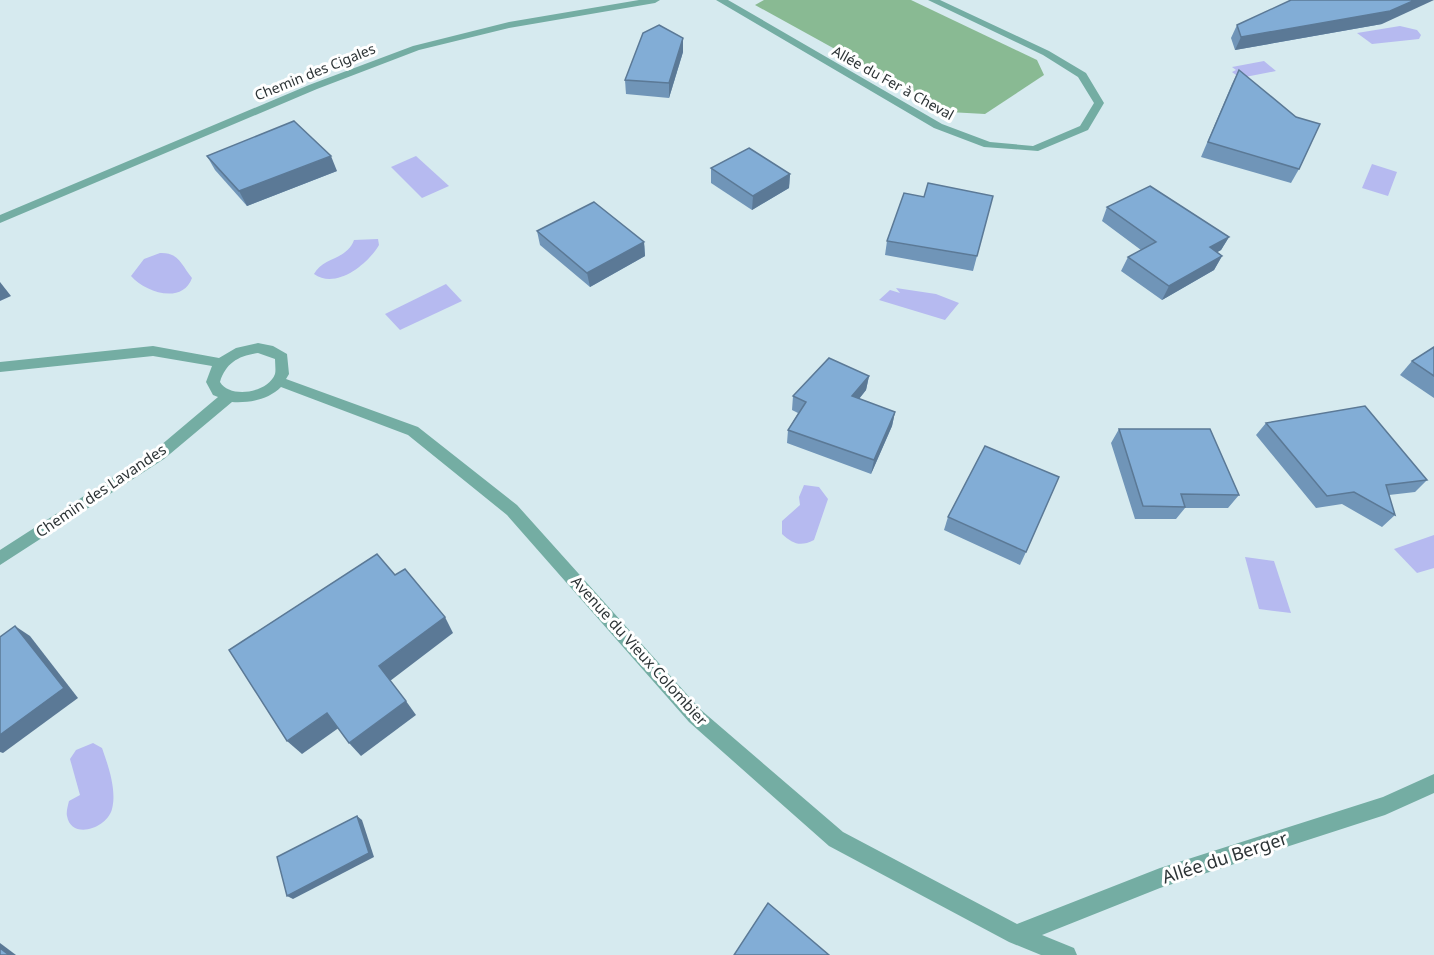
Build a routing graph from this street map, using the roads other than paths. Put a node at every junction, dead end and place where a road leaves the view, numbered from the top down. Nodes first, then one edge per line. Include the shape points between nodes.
1 (655, 0) edge
2 (721, 0) edge
3 (933, 0) edge
4 (0, 219) edge
5 (222, 363) junction
6 (0, 367) edge
7 (278, 381) junction
8 (228, 397) junction
9 (0, 558) edge
10 (1434, 783) edge
11 (1016, 935) junction
12 (1067, 955) edge

1 - 4 street, Chemin des Cigales via 509,25 416,48 313,87
2 - 3 street, Allée du Fer à Cheval via 938,126 988,145 1034,149 1084,128 1099,103 1082,75 1046,53
5 - 6 street via 153,351
5 - 7 street via 247,349 268,349 282,357 284,372
5 - 8 street via 212,382 216,390
7 - 8 street via 258,395
7 - 11 street, Avenue du Vieux Colombier via 413,431 512,510 695,716 836,839
8 - 9 street, Chemin des Lavandes via 159,455
10 - 11 street, Allée du Berger via 1385,806 1160,878
11 - 12 street, Avenue du Vieux Colombier

